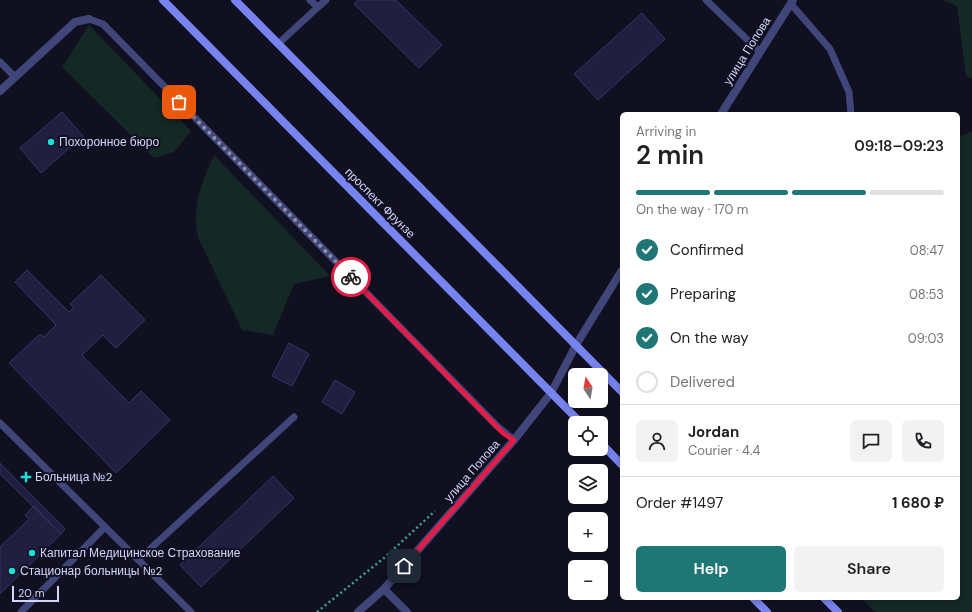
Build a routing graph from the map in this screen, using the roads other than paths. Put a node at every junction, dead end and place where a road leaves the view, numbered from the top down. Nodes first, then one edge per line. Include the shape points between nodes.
1 (163, 0) edge
2 (235, 0) edge
3 (310, 0) edge
4 (326, 0) edge
5 (706, 0) edge
6 (792, 2) edge
7 (318, 7) junction
8 (89, 20) joint
9 (278, 44) junction
10 (760, 52) junction
11 (0, 62) edge
12 (15, 77) junction
13 (0, 91) edge
14 (722, 112) edge
15 (851, 112) edge
16 (620, 273) edge
17 (576, 345) junction
18 (620, 390) edge
19 (551, 393) junction
20 (574, 416) edge
21 (294, 418) dead end
22 (0, 423) edge
23 (514, 440) junction
24 (608, 450) edge
25 (620, 463) edge
26 (105, 527) junction
27 (138, 560) junction
28 (384, 589) junction
29 (755, 600) edge
30 (826, 600) edge
31 (21, 612) edge
32 (191, 612) edge
33 (358, 612) edge
34 (407, 612) edge
35 (767, 612) edge
36 (838, 612) edge

1 - 19 main road, проспект Фрунзе
2 - 9 main road
3 - 7 lane
4 - 7 lane
5 - 10 lane
6 - 10 street, улица Попова
6 - 15 lane via 830,49 849,92
7 - 9 lane
8 - 12 street via 75,22
8 - 23 lane via 102,24 503,433
9 - 17 main road
10 - 14 street, улица Попова
11 - 12 lane
12 - 13 street
16 - 17 street, улица Попова
17 - 18 main road
17 - 19 street, улица Попова
19 - 20 main road, проспект Фрунзе
19 - 23 street, улица Попова
21 - 27 lane
22 - 26 lane
23 - 28 street, улица Попова
24 - 25 main road
26 - 27 lane
26 - 31 lane
27 - 32 lane
28 - 33 street, улица Попова
28 - 34 street
29 - 35 main road
30 - 36 main road

